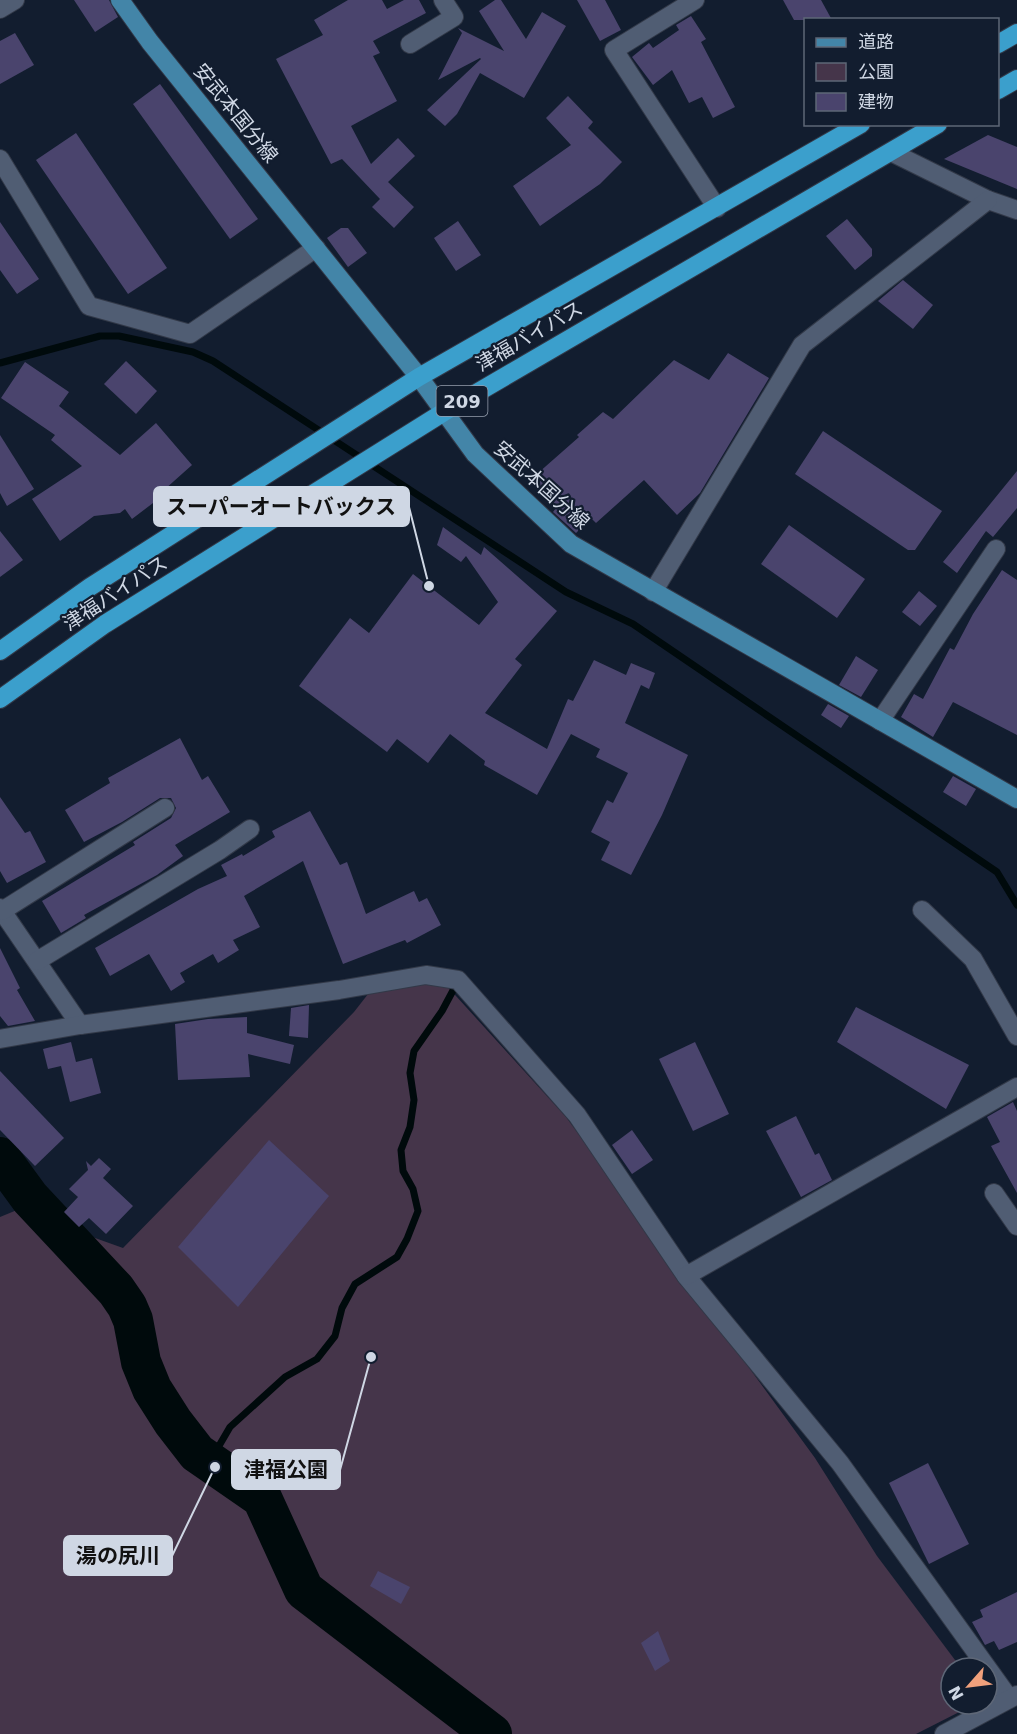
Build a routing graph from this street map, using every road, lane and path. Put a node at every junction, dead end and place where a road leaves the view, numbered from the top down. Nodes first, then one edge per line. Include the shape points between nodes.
1 (15, 0) edge
2 (120, 0) edge
3 (443, 0) edge
4 (695, 0) edge
5 (0, 9) edge
6 (1017, 33) edge
7 (999, 43) edge
8 (410, 44) dead end
9 (1017, 79) edge
10 (999, 89) edge
11 (858, 126) edge
12 (935, 126) edge
13 (891, 152) junction
14 (0, 159) edge
15 (988, 200) junction
16 (717, 208) junction
17 (1017, 210) edge
18 (316, 248) junction
19 (419, 377) junction
20 (444, 412) junction
21 (996, 549) dead end
22 (653, 592) junction
23 (0, 651) edge
24 (0, 699) edge
25 (880, 722) junction
26 (1017, 799) edge
27 (165, 807) dead end
28 (250, 829) dead end
29 (1, 910) edge
30 (922, 910) dead end
31 (37, 962) junction
32 (80, 1025) junction
33 (1017, 1036) edge
34 (0, 1039) edge
35 (1017, 1088) edge
36 (994, 1194) dead end
37 (1017, 1227) edge
38 (686, 1276) junction
39 (1013, 1696) edge
40 (944, 1734) edge

1 - 5 street
2 - 18 main road, 安武本国分線
3 - 8 street via 454,17
4 - 16 street via 614,50
6 - 7 highway
9 - 10 highway
11 - 16 highway, 津福バイパス / 209
12 - 13 highway, 津福バイパス / 209
13 - 15 street
13 - 20 highway, 津福バイパス / 209
14 - 18 street via 89,306 190,334
15 - 17 street
15 - 22 street via 802,345
16 - 19 highway, 津福バイパス / 209
18 - 19 main road, 安武本国分線
19 - 20 main road, 安武本国分線
19 - 23 highway, 津福バイパス / 209 via 90,587
20 - 22 main road, 安武本国分線 via 475,454 571,544
20 - 24 highway, 津福バイパス / 209 via 105,624
21 - 25 street
22 - 25 main road, 安武本国分線
25 - 26 main road, 安武本国分線
27 - 29 street
28 - 31 street
29 - 31 street
30 - 33 street via 973,959
31 - 32 street
32 - 34 street
32 - 38 street via 426,975 458,980 577,1116
35 - 38 street
36 - 37 street
38 - 39 street via 840,1463
39 - 40 street

